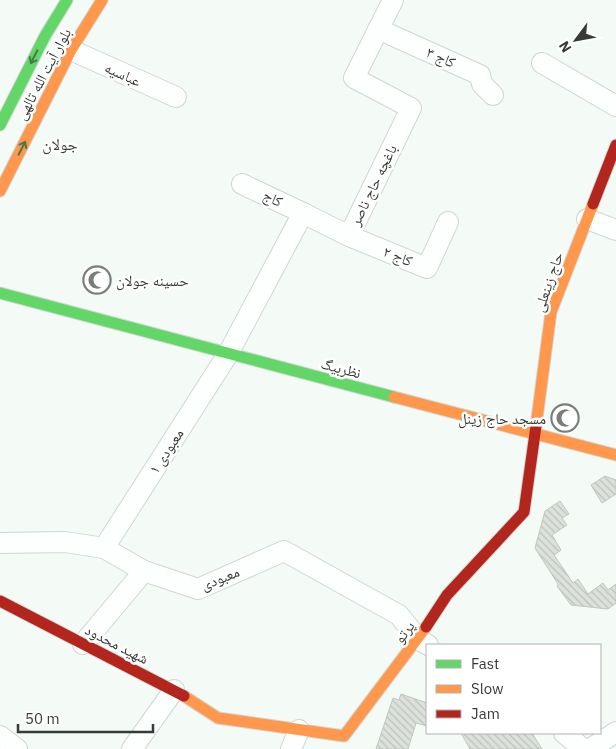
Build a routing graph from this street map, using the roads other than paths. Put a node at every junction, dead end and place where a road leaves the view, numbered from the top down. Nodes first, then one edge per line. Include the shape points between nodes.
1 (67, 0) edge
2 (102, 0) edge
3 (393, 0) edge
4 (378, 29) junction
5 (58, 43) junction
6 (542, 63) dead end
7 (492, 95) dead end
8 (176, 97) dead end
9 (616, 106) edge
10 (3, 113) edge
11 (616, 145) edge
12 (242, 184) dead end
13 (0, 191) edge
14 (303, 213) junction
15 (587, 219) junction
16 (448, 222) dead end
17 (616, 230) edge
18 (349, 236) junction
19 (0, 293) edge
20 (228, 354) junction
21 (535, 434) junction
22 (616, 455) edge
23 (0, 543) edge
24 (104, 548) junction
25 (144, 571) junction
26 (0, 601) edge
27 (424, 642) edge
28 (83, 644) junction
29 (174, 690) junction
30 (218, 718) joint
31 (299, 730) junction
32 (616, 732) edge
33 (565, 734) edge
34 (0, 736) edge
35 (17, 749) edge
36 (132, 749) edge
37 (291, 749) edge
38 (583, 749) edge
39 (590, 749) edge

1 - 5 street, بلوار آیت الله تالهی
2 - 5 street, بلوار آیت الله تالهی
3 - 4 street, باغچه حاج ناصر
4 - 7 street, کاج ۳ via 480,75 482,84
4 - 18 street, باغچه حاج ناصر via 354,78 411,108
5 - 8 street, عباسیه
5 -> 10 street, بلوار آیت الله تالهی
13 -> 5 street, بلوار آیت الله تالهی
6 - 9 street
11 - 15 street, حاج زینعلی
12 - 14 street, کاج
14 - 18 street, باغچه حاج ناصر
14 - 20 street
15 - 17 street
15 - 21 street, حاج زینعلی via 551,312
16 - 18 street, کاج ۲ via 427,268
19 - 20 street, نظربیگ
20 - 21 street, نظربیگ
20 - 24 street, معبودی ۱
21 - 22 street, نظربیگ
21 - 27 street, پرتو via 524,512 447,595
23 - 24 street, معبودی via 65,542
24 - 25 street, معبودی
25 - 27 street, معبودی via 198,589 284,551 399,615
25 - 28 street
26 - 28 street, شهید محدود
27 - 31 street, پرتو via 344,736
28 - 29 street, شهید محدود
29 - 30 street, شهید محدود
29 - 36 street
30 - 31 street, پرتو
31 - 37 street
32 - 39 street
33 - 38 street
34 - 35 street

